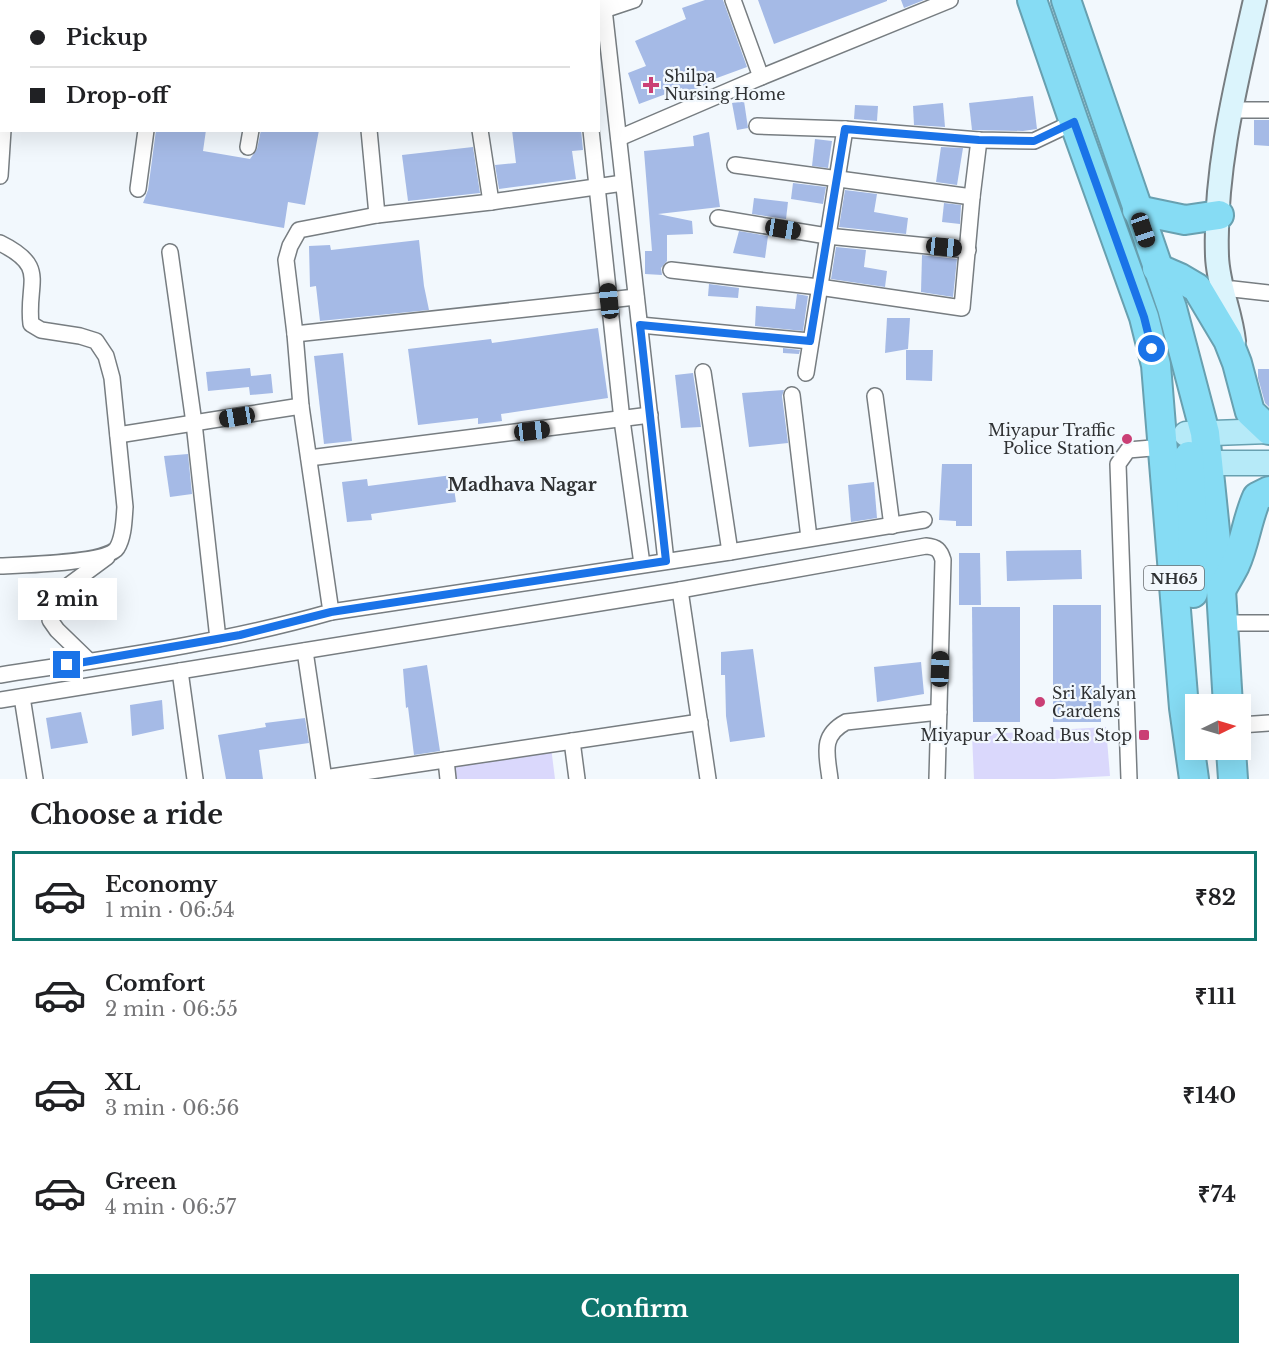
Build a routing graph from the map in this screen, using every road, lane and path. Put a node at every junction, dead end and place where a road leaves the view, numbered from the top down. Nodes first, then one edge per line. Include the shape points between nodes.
1 (634, 0) edge
2 (733, 0) edge
3 (950, 0) edge
4 (1032, 0) edge
5 (1066, 0) edge
6 (1255, 0) edge
7 (602, 8) edge
8 (1080, 40) junction
9 (1050, 52) junction
10 (761, 77) junction
11 (1092, 77) junction
12 (1062, 87) junction
13 (1230, 110) junction
14 (1269, 110) edge
15 (1074, 122) junction
16 (757, 126) dead end
17 (845, 129) junction
18 (3, 132) edge
19 (146, 132) edge
20 (250, 132) edge
21 (369, 132) edge
22 (480, 132) edge
23 (591, 132) edge
24 (619, 138) junction
25 (979, 140) junction
26 (248, 147) dead end
27 (735, 165) dead end
28 (0, 176) edge
29 (836, 178) junction
30 (623, 183) junction
31 (598, 187) junction
32 (138, 189) dead end
33 (972, 197) junction
34 (491, 202) junction
35 (1137, 210) junction
36 (377, 215) junction
37 (1218, 215) junction
38 (718, 218) dead end
39 (827, 236) junction
40 (0, 243) edge
41 (968, 250) junction
42 (170, 252) dead end
43 (1157, 268) junction
44 (671, 270) dead end
45 (819, 287) junction
46 (1222, 291) junction
47 (1269, 293) edge
48 (636, 297) junction
49 (609, 301) junction
50 (640, 325) junction
51 (296, 334) junction
52 (810, 341) junction
53 (1237, 363) junction
54 (703, 372) dead end
55 (806, 374) dead end
56 (792, 395) dead end
57 (875, 396) dead end
58 (301, 406) junction
59 (650, 415) junction
60 (622, 420) junction
61 (194, 423) junction
62 (1269, 431) edge
63 (118, 435) junction
64 (1185, 438) junction
65 (309, 458) junction
66 (1198, 463) junction
67 (1269, 463) edge
68 (1269, 491) edge
69 (924, 520) dead end
70 (885, 526) junction
71 (809, 538) junction
72 (730, 552) junction
73 (109, 555) junction
74 (877, 555) junction
75 (666, 561) junction
76 (642, 564) junction
77 (0, 566) edge
78 (680, 590) junction
79 (1221, 590) junction
80 (331, 612) junction
81 (1224, 623) junction
82 (1269, 623) edge
83 (218, 639) junction
84 (168, 648) junction
85 (305, 651) junction
86 (89, 661) junction
87 (176, 672) junction
88 (0, 675) edge
89 (1227, 694) edge
90 (22, 697) junction
91 (0, 700) edge
92 (1184, 708) junction
93 (939, 712) junction
94 (700, 722) junction
95 (1269, 723) edge
96 (1251, 724) edge
97 (572, 741) junction
98 (446, 760) junction
99 (1232, 760) edge
100 (324, 778) edge
101 (35, 779) edge
102 (195, 779) edge
103 (448, 779) edge
104 (577, 779) edge
105 (708, 779) edge
106 (830, 779) edge
107 (937, 779) edge
108 (1129, 779) edge
109 (1194, 779) edge
110 (1233, 779) edge

1 - 7 street
2 - 10 street
3 - 10 street
4 - 9 highway, NH65
5 - 8 highway, NH65
6 - 13 street
7 - 24 street
8 - 9 highway
8 - 11 highway, NH65
9 - 12 highway, NH65
10 - 24 street
11 - 12 highway
11 - 35 highway, NH65
12 - 15 highway, NH65
13 - 14 street
13 - 37 street
15 - 25 street via 1034,141
15 - 64 highway, NH65 via 1144,317 1156,365
16 - 17 street
17 - 25 street
17 - 29 street
18 - 28 street
19 - 32 street
20 - 26 street
21 - 36 street
22 - 34 street
23 - 31 street
24 - 30 street
25 - 33 street
27 - 29 street
29 - 33 street
29 - 39 street
30 - 31 street
30 - 48 street
31 - 34 street
31 - 49 street
33 - 41 street
34 - 36 street
35 - 37 highway via 1185,220
35 - 43 highway, NH65
36 - 51 street via 299,230 286,260
37 - 46 street via 1217,257
38 - 39 street
39 - 41 street
39 - 45 street
40 - 63 street via 26,259 33,274 32,324 40,330 96,341 112,378
41 - 45 street via 962,308
42 - 61 street
43 - 53 highway via 1197,288
43 - 64 highway, NH65 via 1175,319
44 - 45 street
45 - 52 street
46 - 47 street
46 - 53 street
48 - 49 street
48 - 50 street
49 - 51 street
49 - 60 street
50 - 52 street
50 - 59 street
51 - 58 street
52 - 55 street
53 - 62 highway via 1250,412
54 - 72 street
56 - 71 street
57 - 70 street
58 - 61 street
58 - 65 street
59 - 60 street
59 - 75 street
60 - 65 street
60 - 76 street
61 - 63 street
61 - 83 street
62 - 64 main road
63 - 73 street via 124,515 117,548
64 - 66 highway, NH65
64 - 92 highway, NH65
64 - 108 street via 1128,450 1118,464
65 - 80 street
66 - 67 main road
66 - 79 highway, NH65
66 - 92 highway via 1192,514 1193,654
68 - 79 highway via 1257,497 1235,565
69 - 70 street
70 - 71 street
70 - 74 street
71 - 72 street
72 - 75 street
73 - 77 street
73 - 86 street via 61,591 52,603 50,620
74 - 78 street
74 - 93 street via 926,546 935,547 943,560
75 - 76 street
76 - 80 street
78 - 85 street
78 - 94 street
79 - 81 highway, NH65
80 - 83 street
81 - 82 street
81 - 89 highway, NH65
83 - 84 street
84 - 86 street
84 - 87 street
85 - 87 street
85 - 100 street
86 - 88 street
87 - 90 street
87 - 102 street
90 - 91 street
90 - 101 street
92 - 109 highway, NH65
93 - 106 street via 846,722 837,727 826,745
93 - 107 street
94 - 97 street
94 - 105 street
95 - 96 street
97 - 98 street
97 - 104 street
98 - 100 street
98 - 103 street
99 - 110 highway

